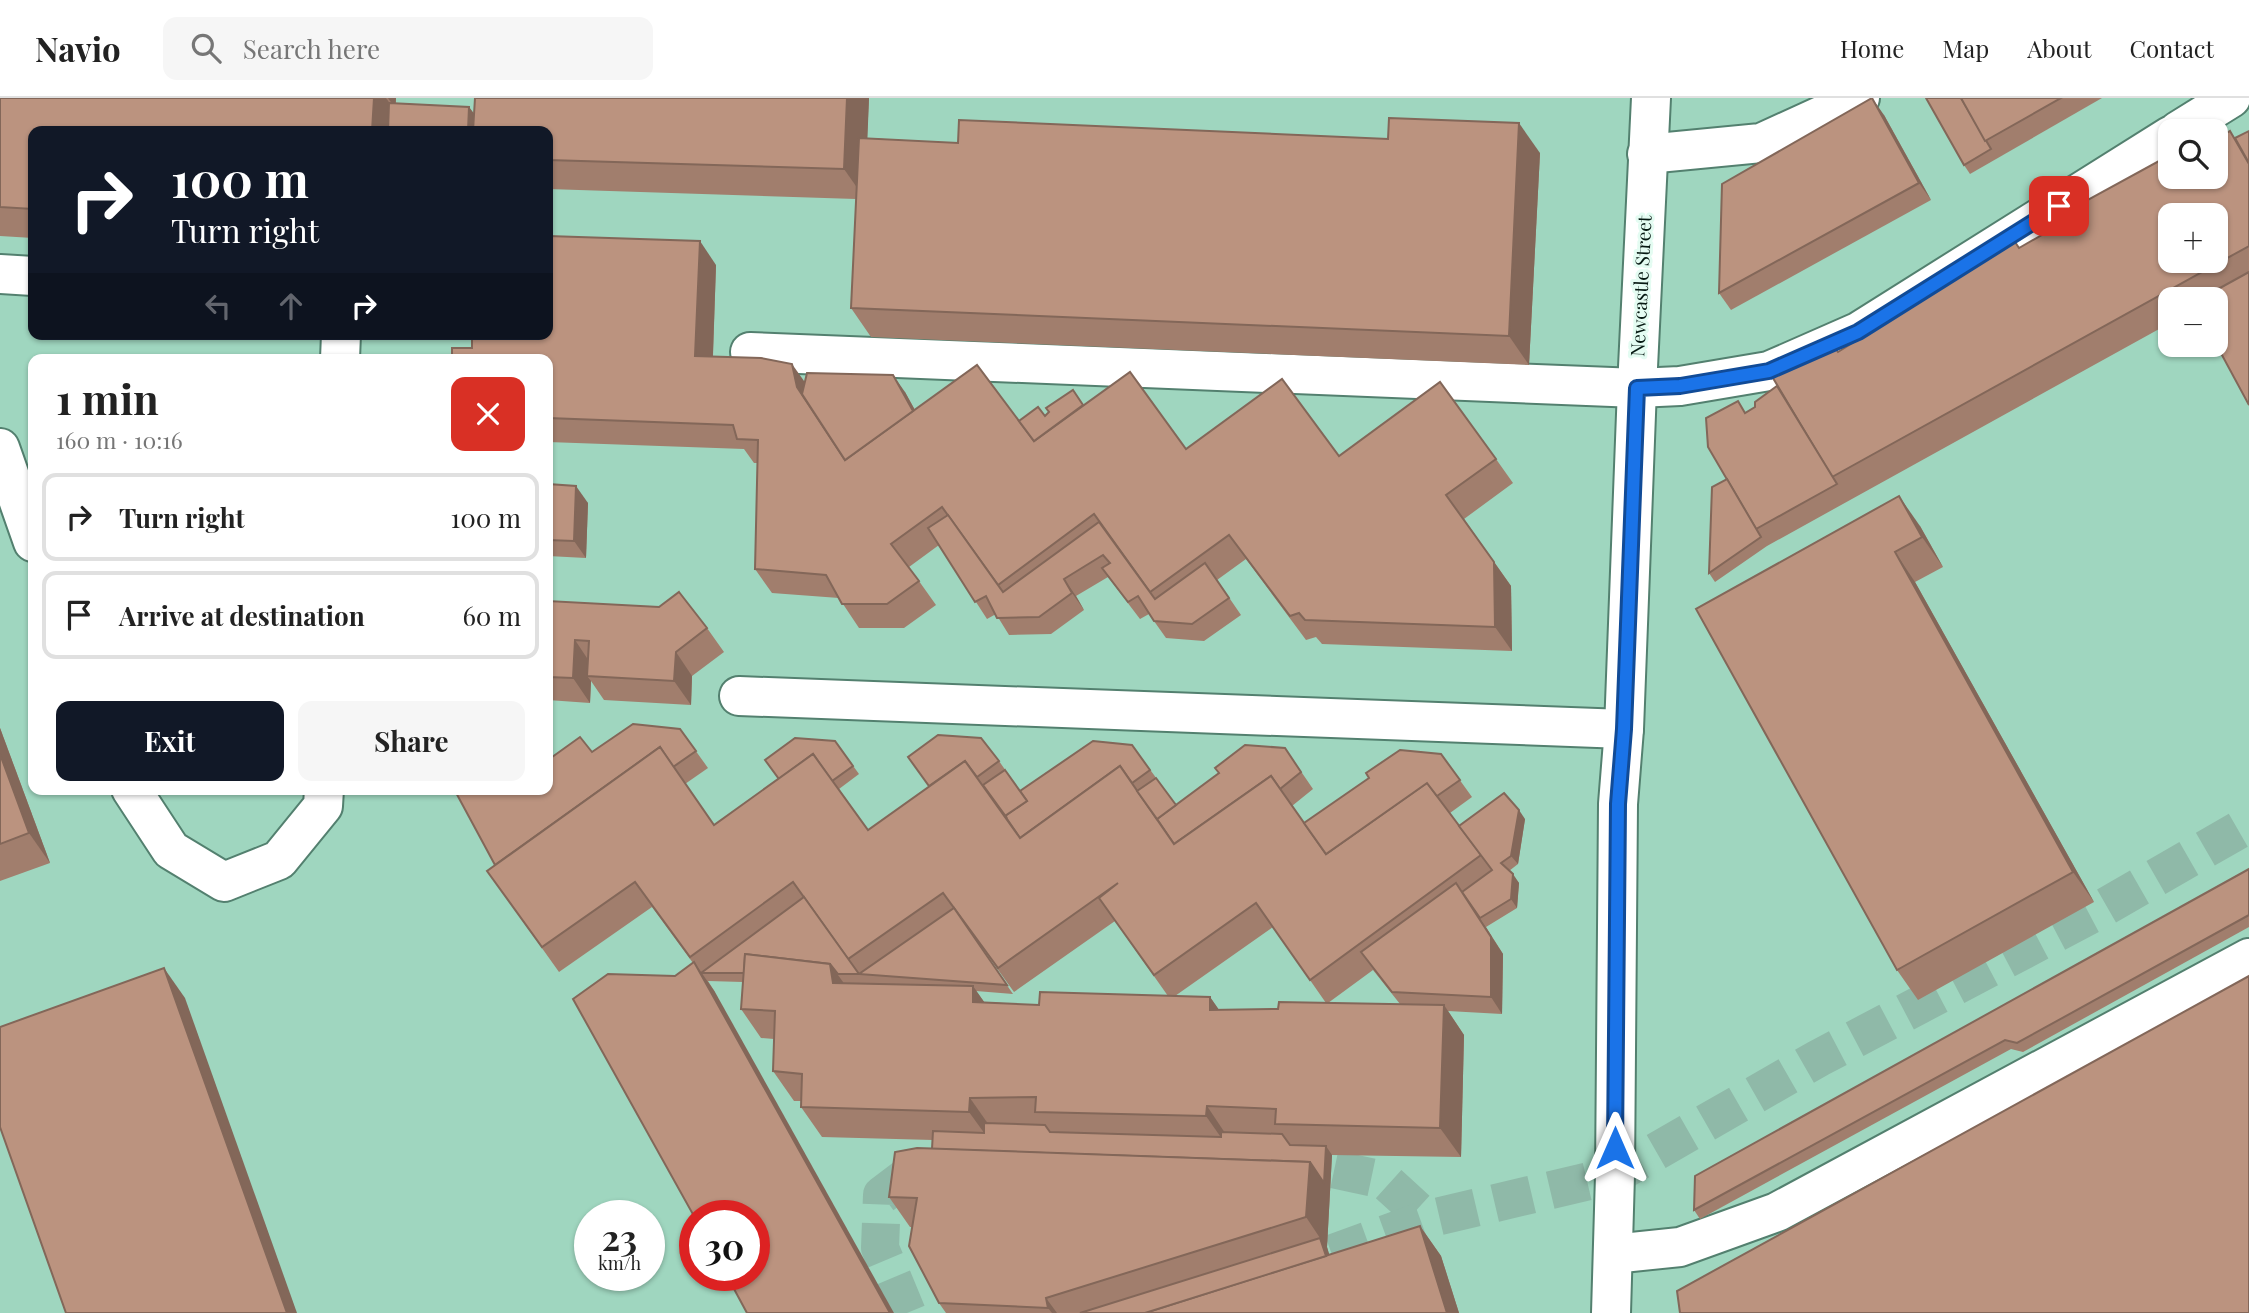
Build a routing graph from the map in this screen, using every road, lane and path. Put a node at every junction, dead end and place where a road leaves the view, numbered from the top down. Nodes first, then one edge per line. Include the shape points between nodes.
1 (1651, 98) edge
2 (1860, 98) edge
3 (2231, 98) edge
4 (2197, 119) edge
5 (2158, 144) edge
6 (1647, 154) junction
7 (0, 274) edge
8 (28, 276) edge
9 (750, 352) dead end
10 (1637, 388) junction
11 (0, 448) edge
12 (28, 528) edge
13 (739, 695) dead end
14 (1624, 729) junction
15 (135, 795) edge
16 (324, 795) edge
17 (2249, 958) edge
18 (1613, 1254) junction
19 (1611, 1313) edge

1 - 6 street, Newcastle Street
2 - 6 street via 1761,144
3 - 4 street
5 - 10 street via 1858,332 1769,371 1680,386
6 - 10 street, Newcastle Street
7 - 8 street
9 - 10 street
10 - 14 street, Newcastle Street
11 - 12 street
13 - 14 street
14 - 18 street, Newcastle Street via 1618,804
15 - 16 street via 171,850 224,882 279,859 323,806
17 - 18 street via 1777,1212 1680,1247
18 - 19 street, Newcastle Street

